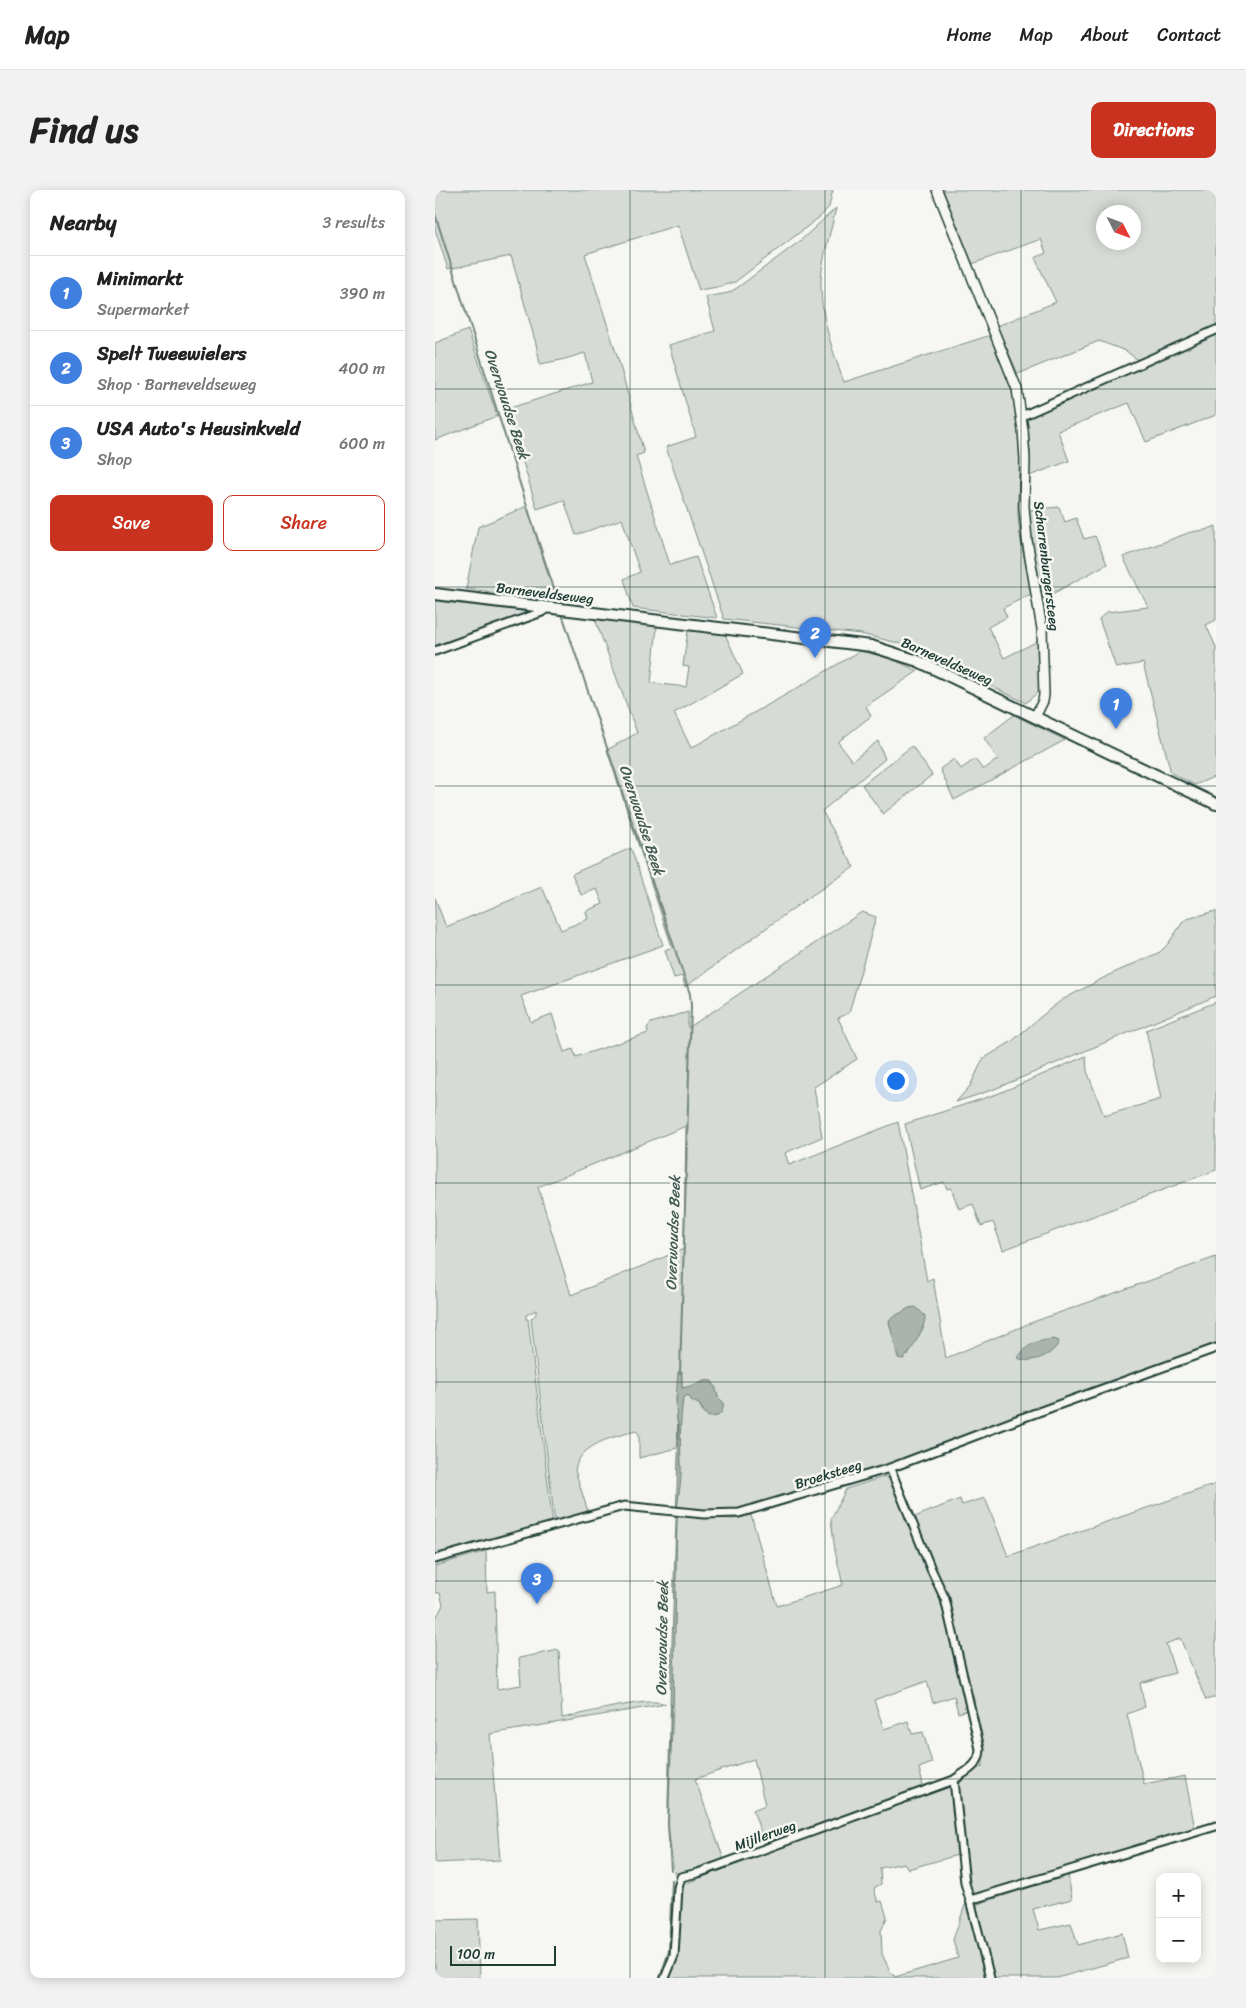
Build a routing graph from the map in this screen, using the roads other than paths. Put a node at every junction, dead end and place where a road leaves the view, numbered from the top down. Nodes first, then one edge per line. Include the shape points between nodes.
1 (937, 190) edge
2 (1216, 330) edge
3 (1022, 416) junction
4 (435, 594) edge
5 (549, 607) junction
6 (435, 651) edge
7 (1035, 717) junction
8 (1216, 804) edge
9 (1216, 1348) edge
10 (891, 1468) junction
11 (435, 1559) edge
12 (954, 1780) junction
13 (1216, 1826) edge
14 (970, 1900) junction
15 (665, 1978) edge
16 (990, 1978) edge

1 - 3 street, Scharrenburgersteeg via 1017,389
2 - 3 street
3 - 7 street, Scharrenburgersteeg via 1025,459 1023,507 1042,629 1044,695
4 - 5 main road, Barneveldseweg
5 - 6 street
5 - 7 main road, Barneveldseweg via 871,646 918,661
7 - 8 main road, Barneveldseweg
9 - 10 street, Broeksteeg
10 - 11 street, Broeksteeg via 739,1512 705,1514 630,1506 615,1508
10 - 12 street, Mijllerweg via 945,1599 980,1749 976,1764
12 - 14 street via 965,1883
12 - 15 street, Mijllerweg via 681,1877 674,1956
13 - 14 street
14 - 16 street

